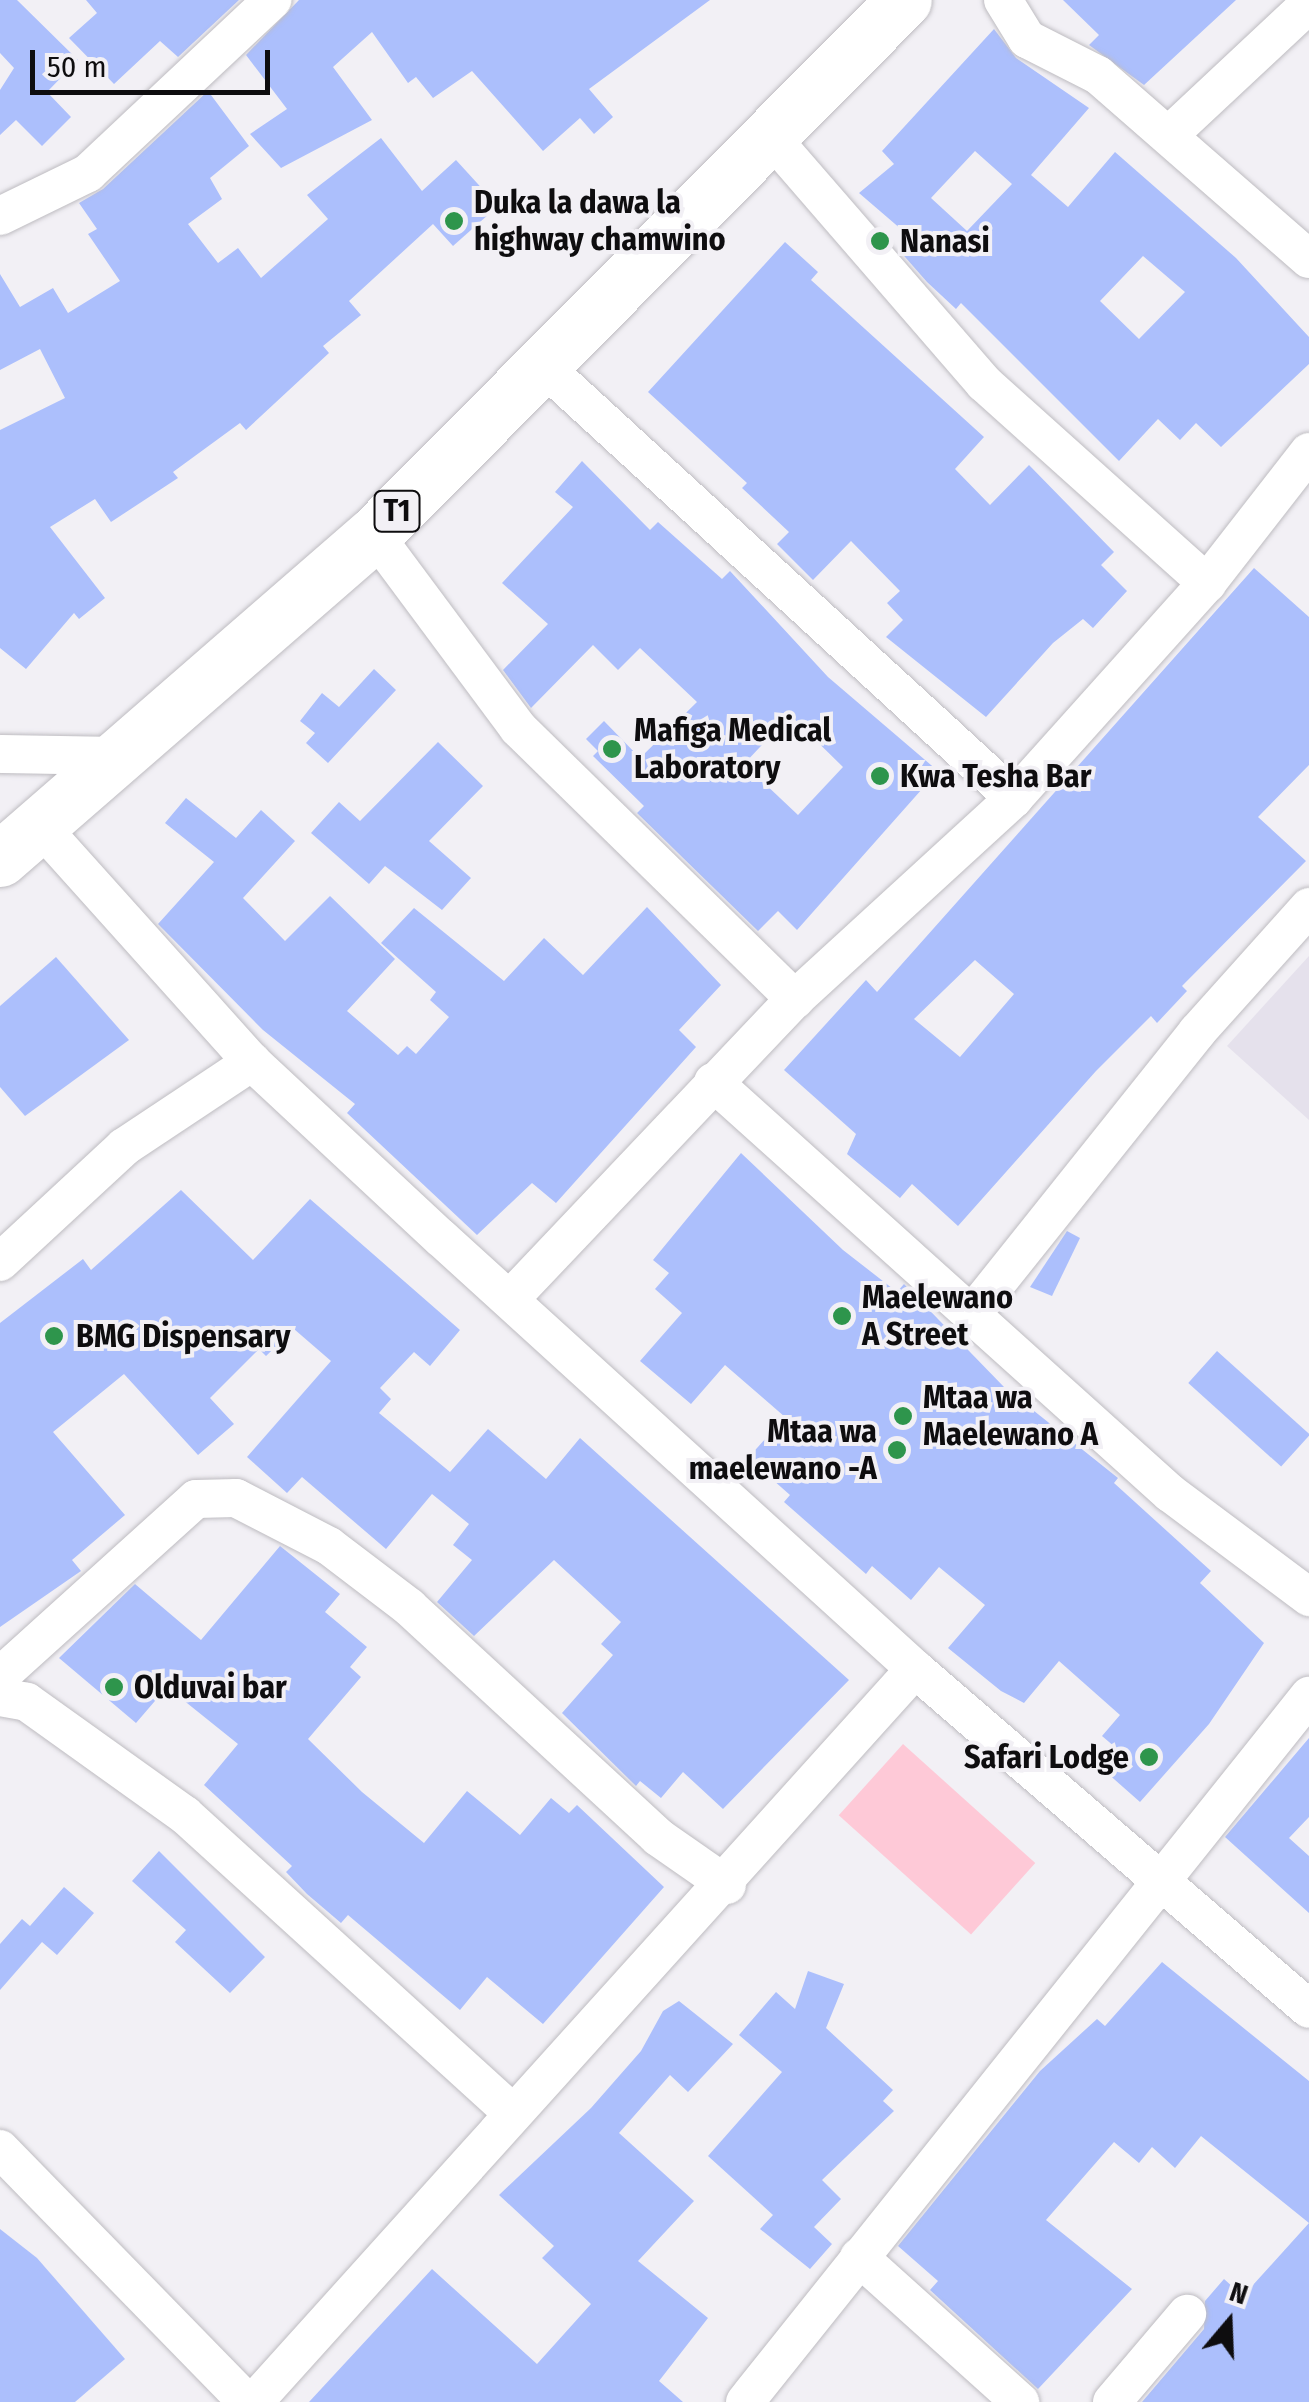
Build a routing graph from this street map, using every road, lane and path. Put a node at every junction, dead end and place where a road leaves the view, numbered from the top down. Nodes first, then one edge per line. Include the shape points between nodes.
1 (272, 0) edge
2 (904, 0) edge
3 (1002, 0) edge
4 (1309, 4) edge
5 (1169, 135) junction
6 (770, 136) junction
7 (0, 216) edge
8 (1309, 260) edge
9 (541, 364) junction
10 (1309, 452) edge
11 (374, 534) junction
12 (1207, 582) junction
13 (0, 754) edge
14 (114, 756) junction
15 (1014, 798) junction
16 (20, 843) edge
17 (1309, 907) edge
18 (794, 999) junction
19 (252, 1062) junction
20 (713, 1082) junction
21 (0, 1262) edge
22 (510, 1299) junction
23 (972, 1314) junction
24 (1309, 1597) edge
25 (915, 1669) junction
26 (0, 1676) edge
27 (1309, 1696) edge
28 (0, 1698) edge
29 (1164, 1883) junction
30 (727, 1886) junction
31 (1309, 2009) edge
32 (510, 2111) junction
33 (0, 2149) edge
34 (859, 2258) junction
35 (1187, 2314) dead end
36 (251, 2402) edge
37 (745, 2402) edge
38 (1020, 2402) edge
39 (1112, 2402) edge

1 - 7 street via 88,174
2 - 6 highway, T1
3 - 5 street via 1028,39 1098,75
4 - 5 street
5 - 8 street
6 - 9 highway, T1
6 - 12 street via 984,383
9 - 11 highway, T1
9 - 15 street
10 - 12 street
11 - 14 highway, T1
11 - 18 street via 518,728
12 - 15 street
13 - 14 street
14 - 16 highway, T1
15 - 18 street
16 - 19 street
17 - 23 street via 1197,1032
18 - 20 street
19 - 21 street via 124,1147
19 - 22 street
20 - 22 street
20 - 23 street
22 - 25 street
23 - 24 street via 1170,1494
25 - 29 street
25 - 30 street
26 - 30 street via 196,1499 236,1498 329,1546 409,1608 658,1838
27 - 29 street
28 - 32 street via 27,1702 185,1815
29 - 31 street
29 - 34 street
30 - 32 street
32 - 36 street
33 - 36 street
34 - 37 street
34 - 38 street
35 - 39 street

